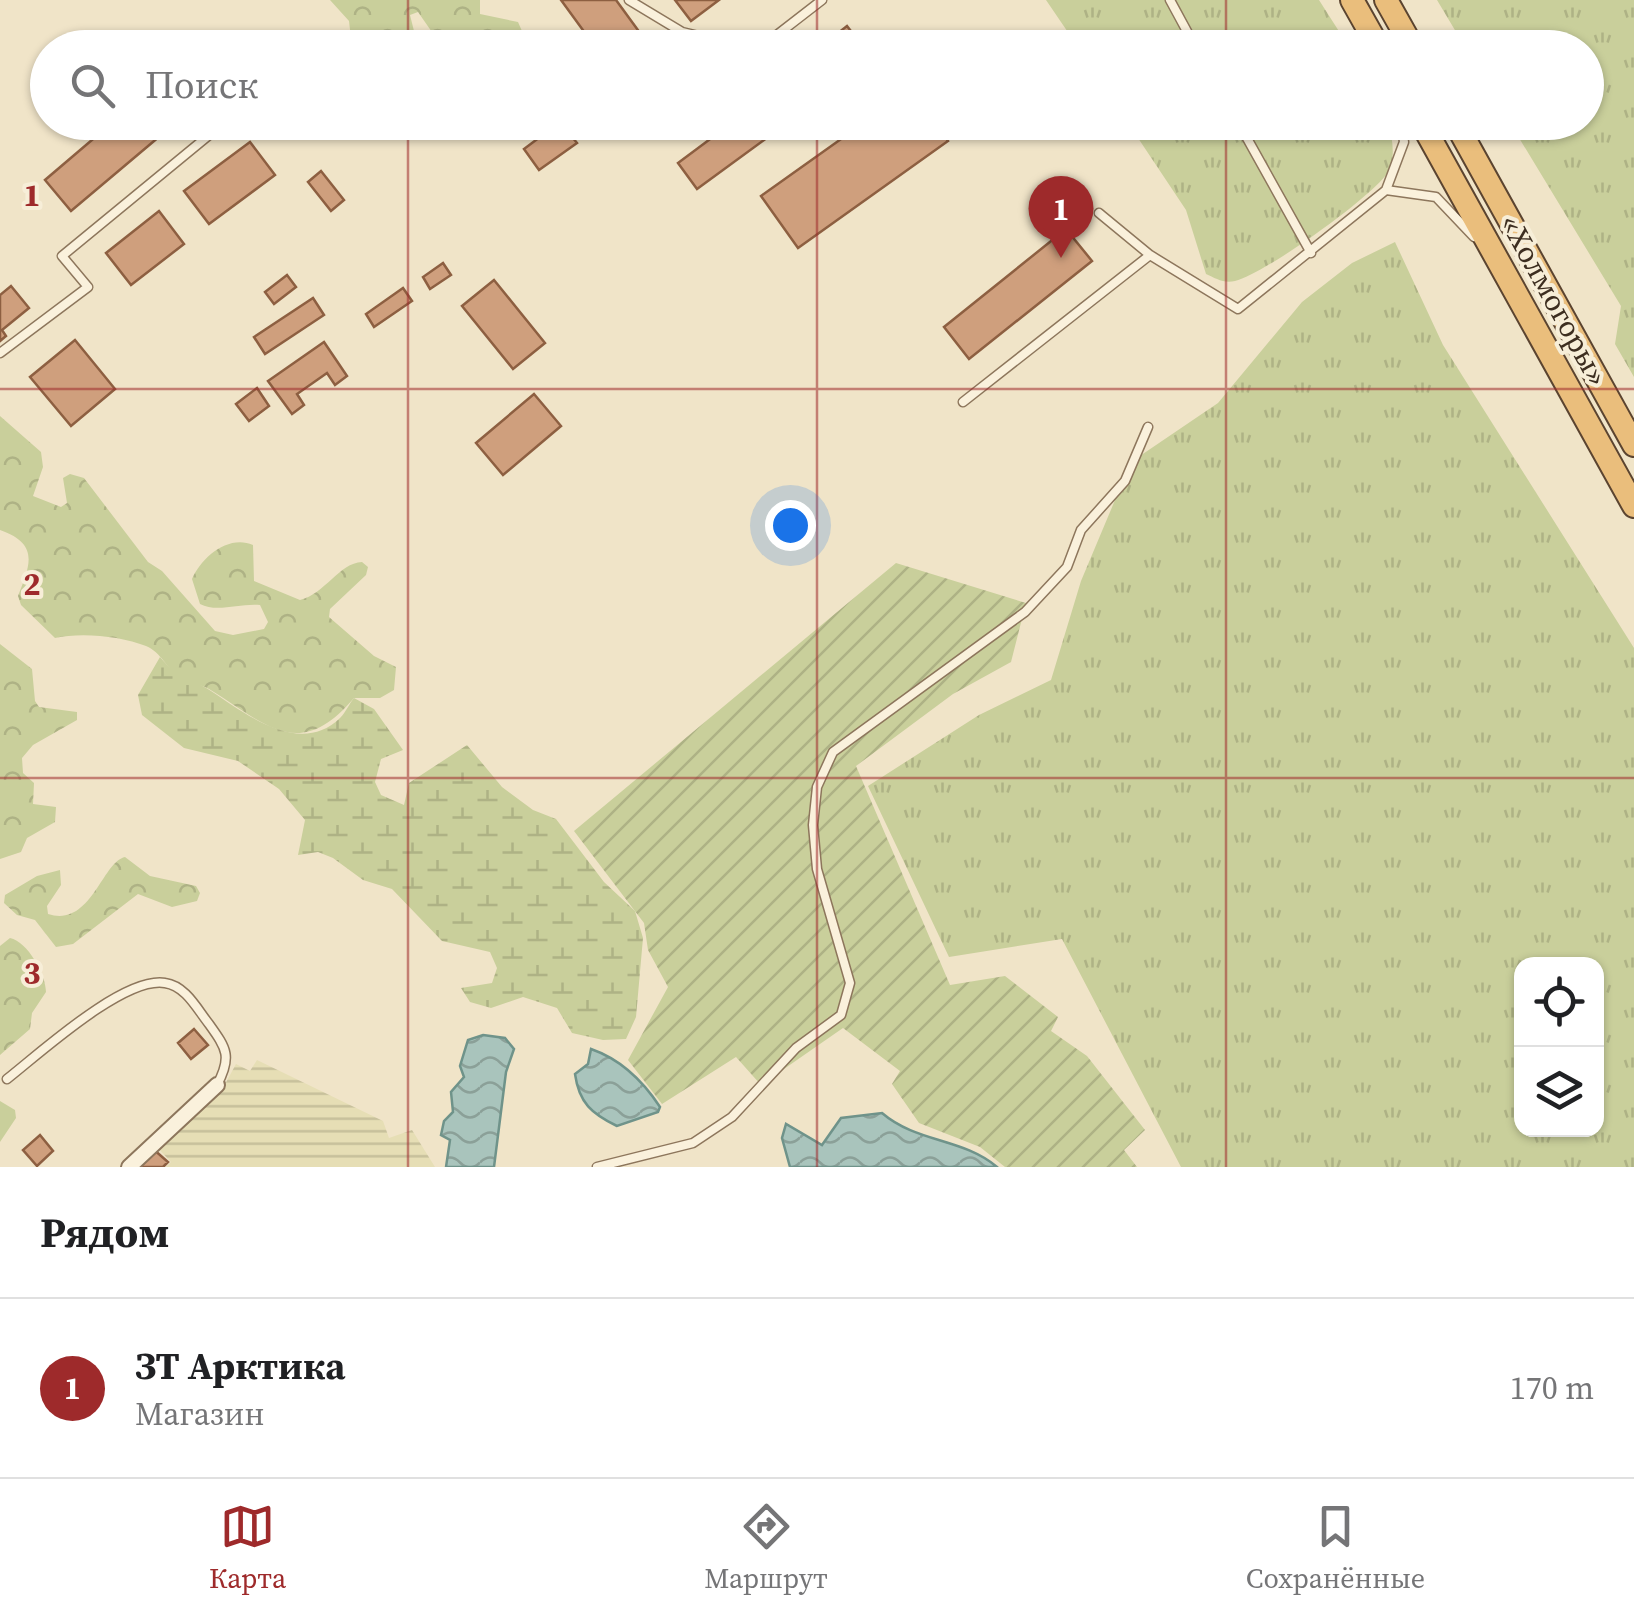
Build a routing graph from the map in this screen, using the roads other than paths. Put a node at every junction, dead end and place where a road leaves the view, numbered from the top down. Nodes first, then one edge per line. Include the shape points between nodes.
1 (629, 0) edge
2 (822, 0) edge
3 (1170, 0) edge
4 (1352, 0) edge
5 (1386, 0) edge
6 (679, 30) edge
7 (783, 30) edge
8 (1186, 30) edge
9 (1369, 30) edge
10 (1403, 30) edge
11 (203, 140) edge
12 (1248, 140) edge
13 (1404, 140) edge
14 (1431, 140) edge
15 (1464, 140) edge
16 (1386, 190) junction
17 (1100, 213) dead end
18 (1311, 252) junction
19 (1150, 256) junction
20 (1511, 285) junction
21 (0, 353) edge
22 (963, 402) dead end
23 (1148, 428) dead end
24 (1634, 445) edge
25 (1634, 506) edge
26 (7, 1079) dead end
27 (218, 1085) joint
28 (130, 1167) edge
29 (597, 1167) edge

1 - 6 lane
2 - 7 lane
3 - 8 lane
4 - 9 highway
5 - 10 highway
11 - 21 lane via 62,256 88,287
12 - 18 lane
13 - 16 lane
14 - 20 highway, «Холмогоры»
15 - 24 highway, «Холмогоры»
16 - 18 lane
16 - 20 lane via 1436,197
17 - 19 lane
18 - 19 lane via 1238,309
19 - 22 lane
20 - 25 highway, «Холмогоры»
23 - 29 lane via 1124,481 1080,530 1067,567 1025,612 833,752 817,787 813,826 817,870 850,984 841,1014 796,1048 732,1117 693,1143
26 - 27 lane via 136,988 164,982 186,993 228,1050
27 - 28 street

